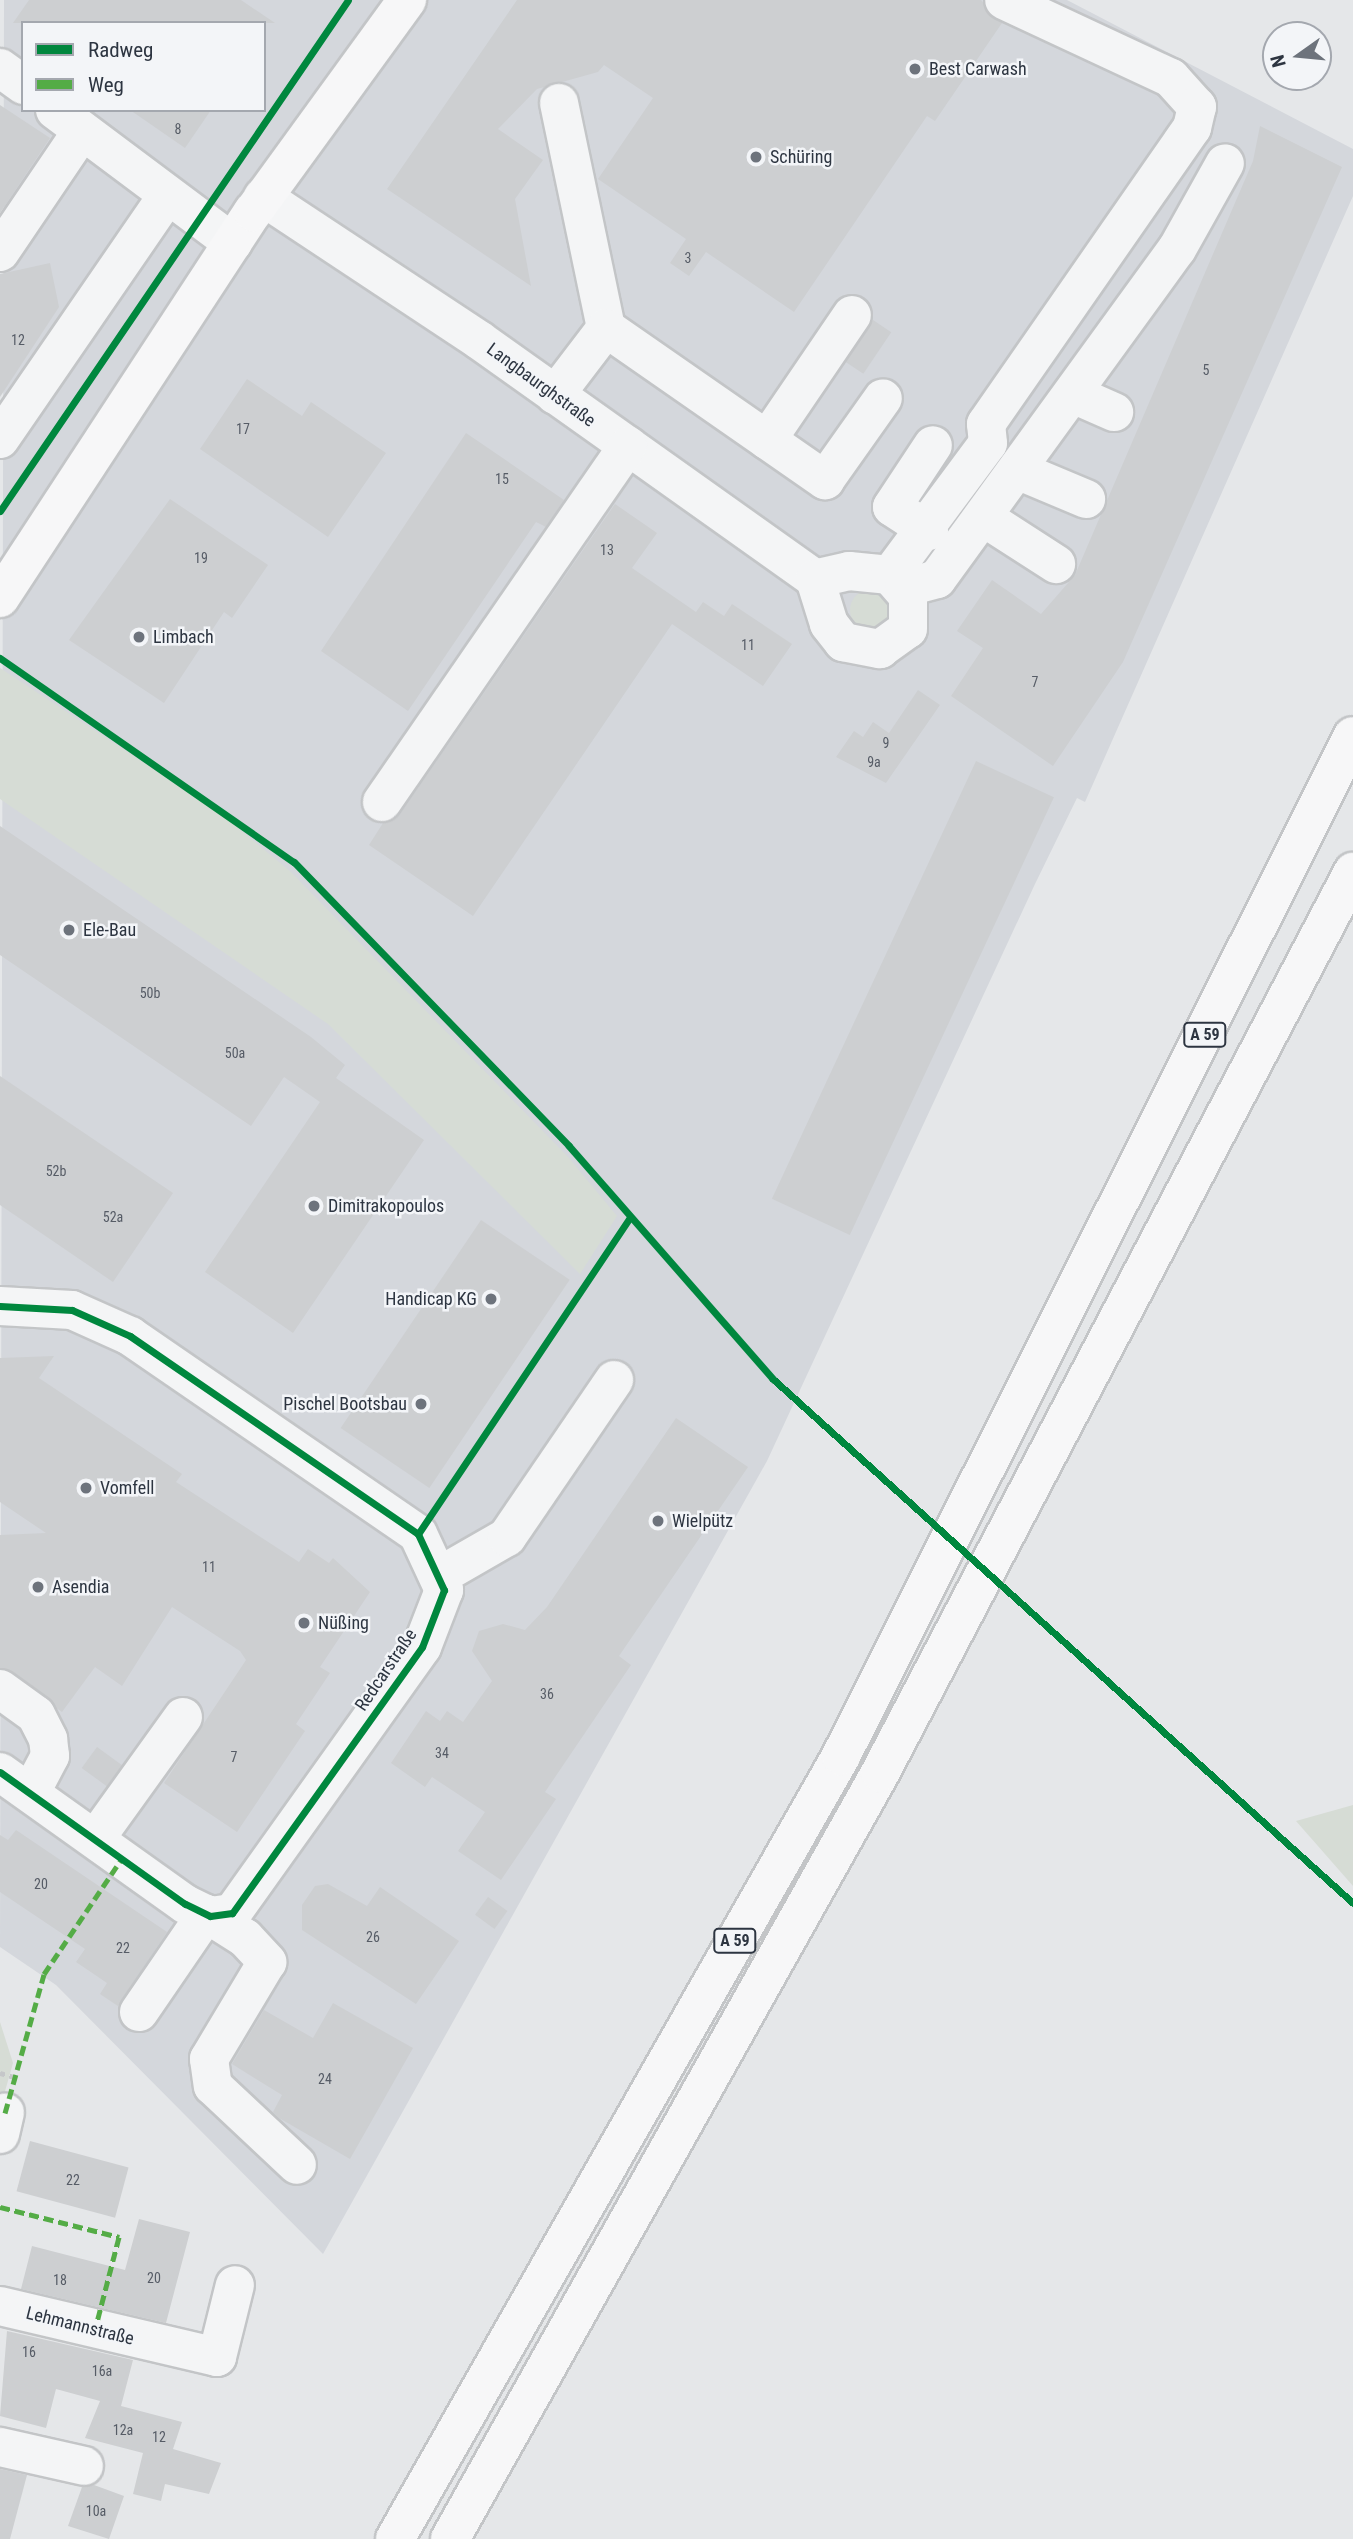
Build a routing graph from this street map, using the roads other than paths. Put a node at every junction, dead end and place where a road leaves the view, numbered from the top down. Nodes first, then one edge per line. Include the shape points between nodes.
1 (1004, 0) edge
2 (403, 4) edge
3 (0, 68) edge
4 (21, 84) edge
5 (559, 103) dead end
6 (68, 120) edge
7 (1225, 163) dead end
8 (168, 195) junction
9 (263, 197) junction
10 (233, 243) junction
11 (0, 253) edge
12 (852, 315) dead end
13 (606, 328) junction
14 (1073, 394) junction
15 (555, 395) junction
16 (883, 398) dead end
17 (1114, 412) dead end
18 (0, 439) edge
19 (768, 440) junction
20 (933, 445) dead end
21 (628, 446) junction
22 (1017, 470) junction
23 (1086, 499) dead end
24 (983, 517) junction
25 (929, 531) junction
26 (1056, 564) dead end
27 (815, 579) junction
28 (897, 582) junction
29 (0, 598) edge
30 (1353, 736) edge
31 (382, 802) dead end
32 (1353, 872) edge
33 (0, 1306) edge
34 (614, 1380) dead end
35 (440, 1575) junction
36 (0, 1689) edge
37 (183, 1717) dead end
38 (0, 1772) edge
39 (32, 1792) junction
40 (96, 1838) junction
41 (208, 1915) junction
42 (139, 2012) dead end
43 (297, 2165) dead end
44 (235, 2285) dead end
45 (0, 2306) edge
46 (0, 2447) edge
47 (84, 2466) dead end
48 (395, 2539) edge
49 (450, 2539) edge

1 - 25 street via 1171,78 1196,107 1192,128 986,424 988,443
2 - 9 main road
3 - 4 street
5 - 13 street
6 - 8 street
6 - 11 street
7 - 14 street via 1177,248
8 - 10 street
8 - 18 street
9 - 10 main road
9 - 15 street, Langbaurghstraße
10 - 29 main road
12 - 19 street
13 - 15 street
13 - 19 street
14 - 17 street
14 - 22 street
15 - 21 street, Langbaurghstraße
16 - 19 street via 825,480
20 - 25 street via 892,507
21 - 27 street, Langbaurghstraße
21 - 31 street
22 - 23 street
22 - 24 street
24 - 26 street
24 - 28 street via 937,579
25 - 28 street
27 - 28 street via 849,571
27 - 28 street via 829,624 843,642 863,650 895,642 908,629
30 - 48 main road, A 59 via 841,1756
32 - 49 main road, A 59 via 880,1773
33 - 35 street, Redcarstraße via 72,1310 130,1336 418,1534
34 - 35 street via 507,1537
35 - 41 street, Redcarstraße via 442,1609 422,1647 250,1896 232,1913
36 - 39 street via 36,1715 48,1739 50,1756
37 - 40 street
38 - 39 street
39 - 40 street
40 - 41 street
41 - 42 street
41 - 43 street via 245,1938 267,1962 209,2059 213,2086
44 - 45 street, Lehmannstraße via 217,2357
46 - 47 street

